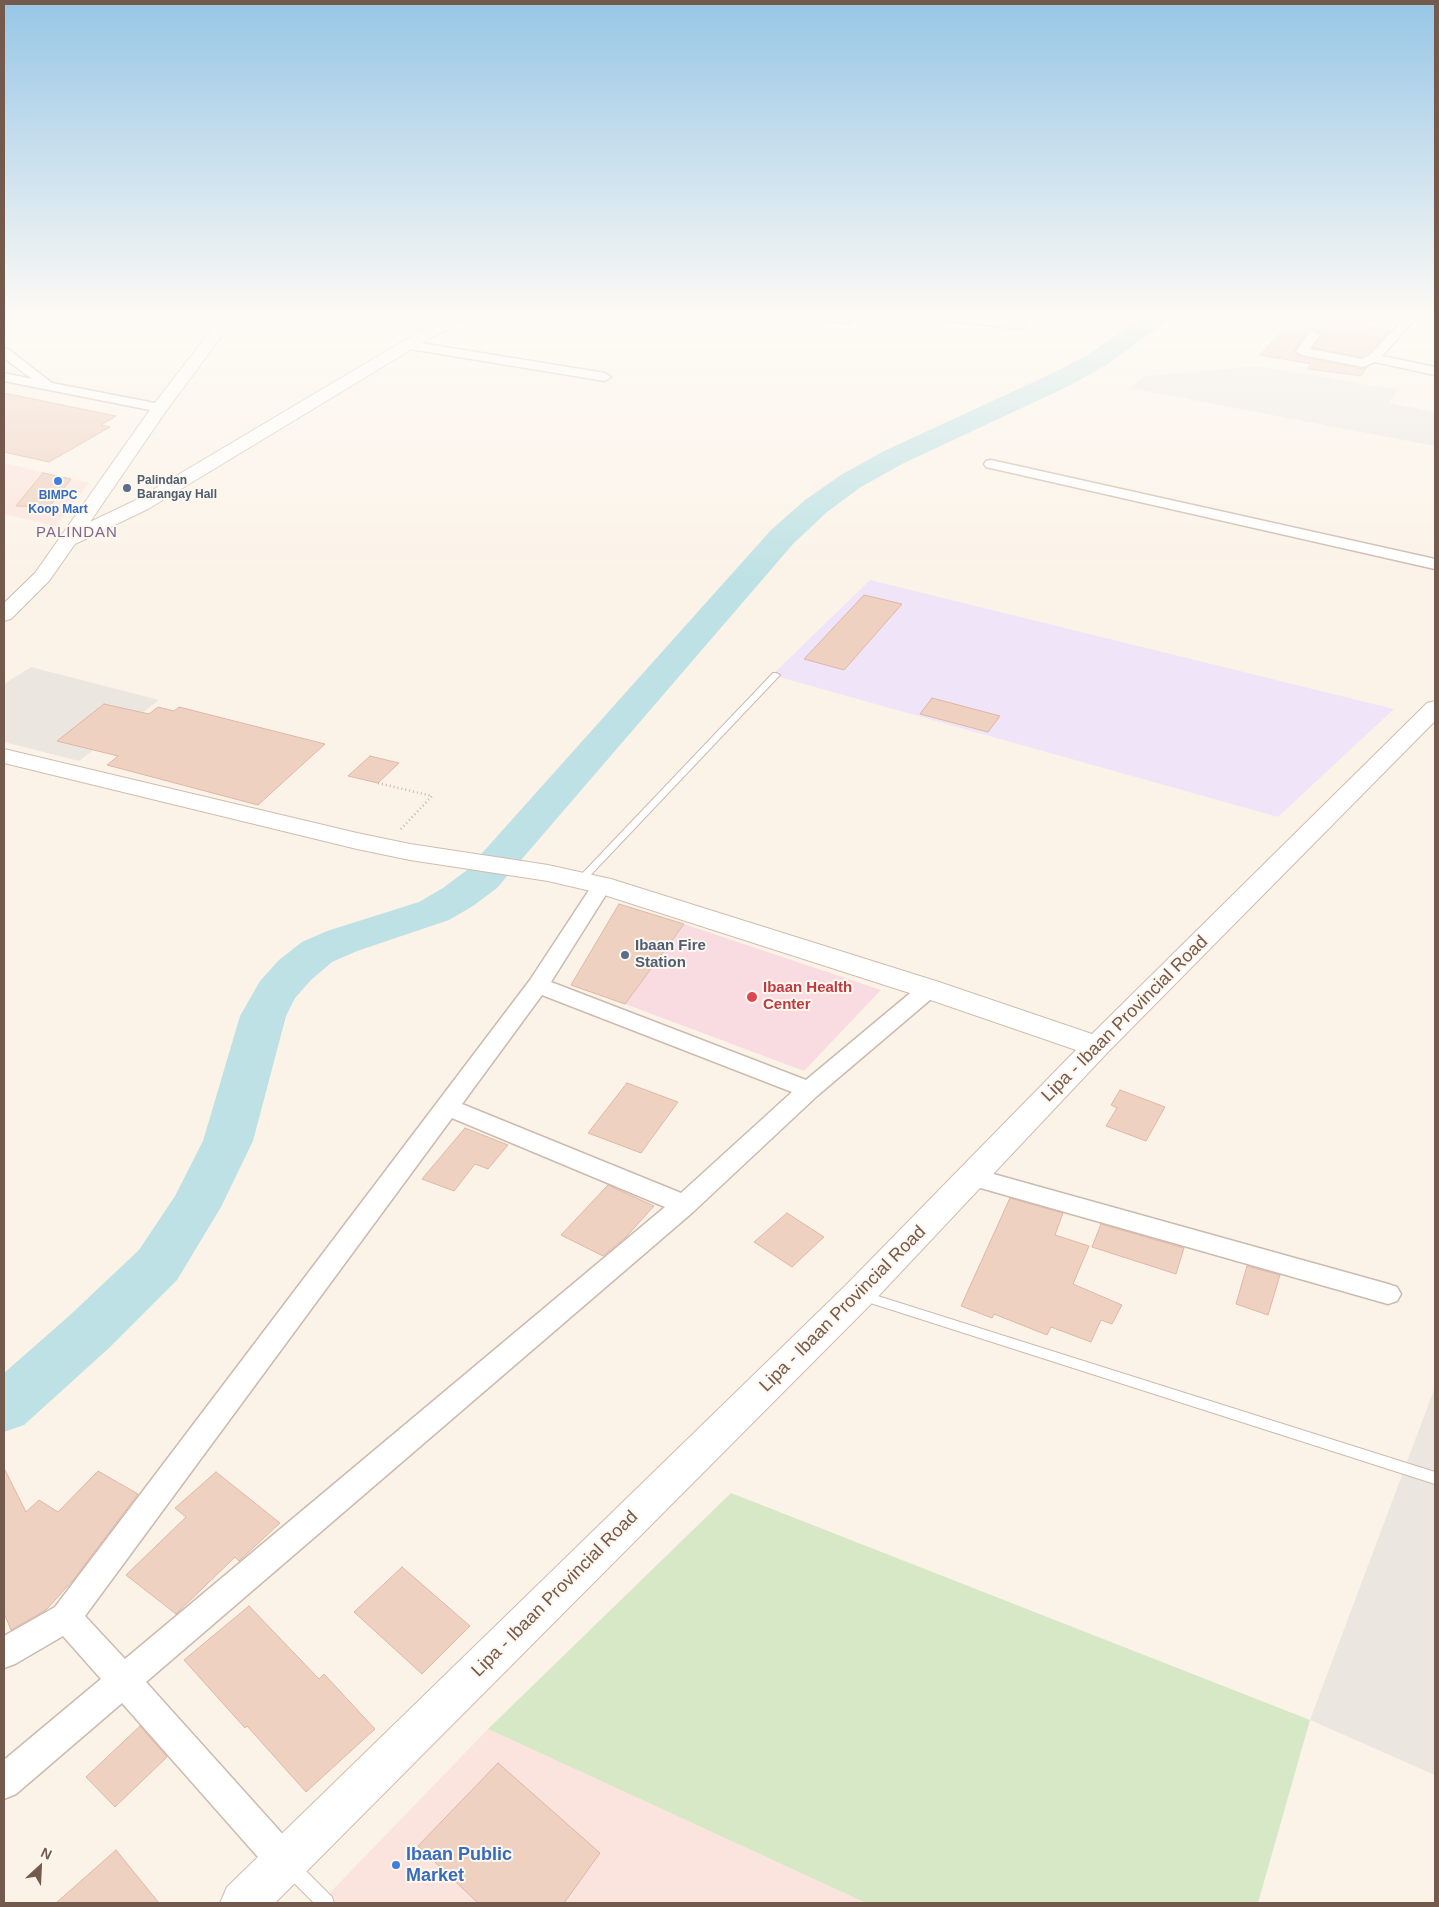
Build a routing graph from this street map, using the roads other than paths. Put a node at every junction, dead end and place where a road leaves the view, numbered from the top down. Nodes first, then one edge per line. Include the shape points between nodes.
1 (150, 406) edge
2 (306, 406) edge
3 (160, 408) joint
4 (991, 464) dead end
5 (68, 540) junction
6 (1435, 564) edge
7 (4, 615) edge
8 (776, 675) dead end
9 (1435, 708) edge
10 (4, 756) edge
11 (592, 883) junction
12 (538, 986) junction
13 (929, 988) junction
14 (1097, 1046) junction
15 (809, 1090) junction
16 (448, 1107) junction
17 (972, 1178) junction
18 (684, 1205) junction
19 (1388, 1294) dead end
20 (858, 1295) junction
21 (1435, 1478) edge
22 (66, 1617) junction
23 (4, 1654) edge
24 (122, 1682) junction
25 (4, 1782) edge
26 (284, 1861) junction
27 (243, 1903) edge
28 (326, 1903) edge

1 - 3 street
2 - 5 main road via 141,505
3 - 5 main road
4 - 6 street
5 - 7 main road via 42,577
8 - 11 lane
9 - 14 main road, Lipa - Ibaan Provincial Road
10 - 11 main road via 384,847
11 - 12 street
11 - 13 main road
12 - 15 street
12 - 16 street
13 - 14 main road
13 - 15 street
14 - 17 main road, Lipa - Ibaan Provincial Road
15 - 18 street
16 - 18 street
16 - 22 street
17 - 19 street
17 - 20 main road, Lipa - Ibaan Provincial Road
18 - 24 street
20 - 21 lane
20 - 26 main road, Lipa - Ibaan Provincial Road
22 - 23 street
22 - 24 street
24 - 25 street
24 - 26 street
26 - 27 main road, Lipa - Ibaan Provincial Road
26 - 28 lane

